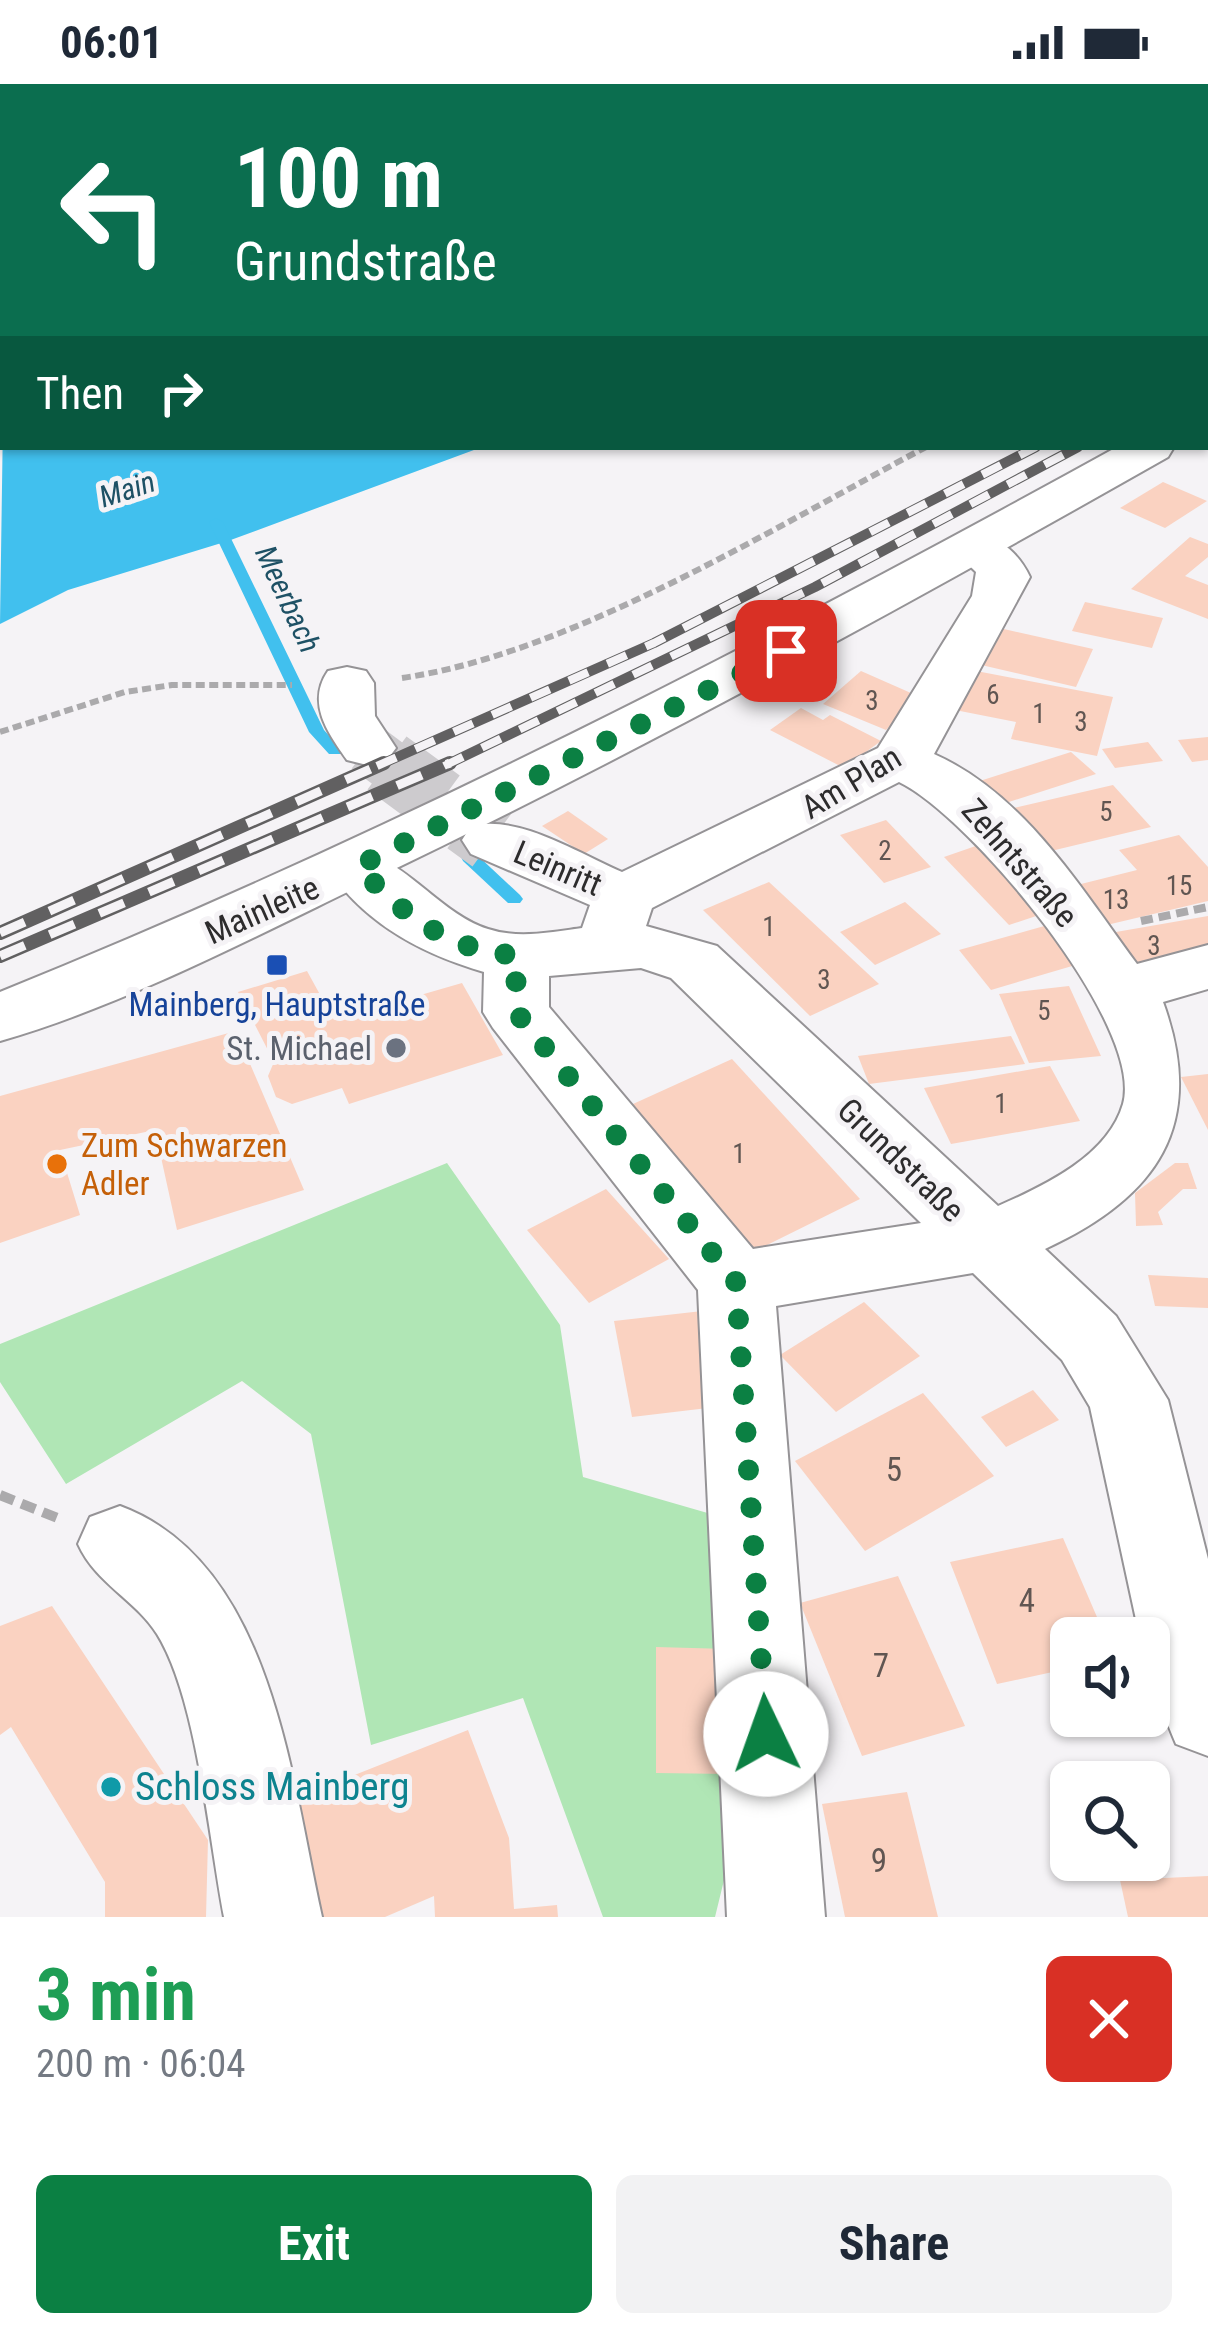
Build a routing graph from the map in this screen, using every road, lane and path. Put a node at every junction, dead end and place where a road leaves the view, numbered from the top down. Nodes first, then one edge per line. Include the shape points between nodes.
1 (920, 450) edge
2 (1146, 450) edge
3 (975, 547) junction
4 (347, 682) joint
5 (271, 686) dead end
6 (0, 732) edge
7 (367, 748) tunnel mouth
8 (898, 760) junction
9 (492, 840) tunnel mouth
10 (358, 866) junction
11 (616, 921) junction
12 (516, 955) junction
13 (1208, 967) edge
14 (1121, 991) junction
15 (0, 1018) edge
16 (986, 1241) junction
17 (736, 1282) junction
18 (119, 1544) dead end
19 (1208, 1713) edge
20 (273, 1917) edge
21 (776, 1917) edge

1 - 4 path via 548,637 443,674
2 - 3 street, Mainleite
3 - 8 street, Am Plan via 998,564 998,596
3 - 10 street, Mainleite via 711,692
4 - 7 street via 347,716
5 - 6 path via 124,692
8 - 11 street, Am Plan
8 - 14 street, Zehntstraße via 933,773 976,806
9 - 11 street, Leinritt
10 - 12 street, Grundstraße via 394,905 458,944
10 - 15 street, Mainleite
11 - 12 street, Grundstraße
11 - 16 street, Grundstraße via 716,979
12 - 17 street via 516,1012
13 - 14 street
14 - 16 street, Zehntstraße via 1159,1064 1158,1106 1143,1142 1099,1184
16 - 17 street, Zehntstraße
16 - 19 street, Grundstraße via 1089,1338 1128,1400
17 - 21 street
18 - 20 street via 189,1606 226,1692

